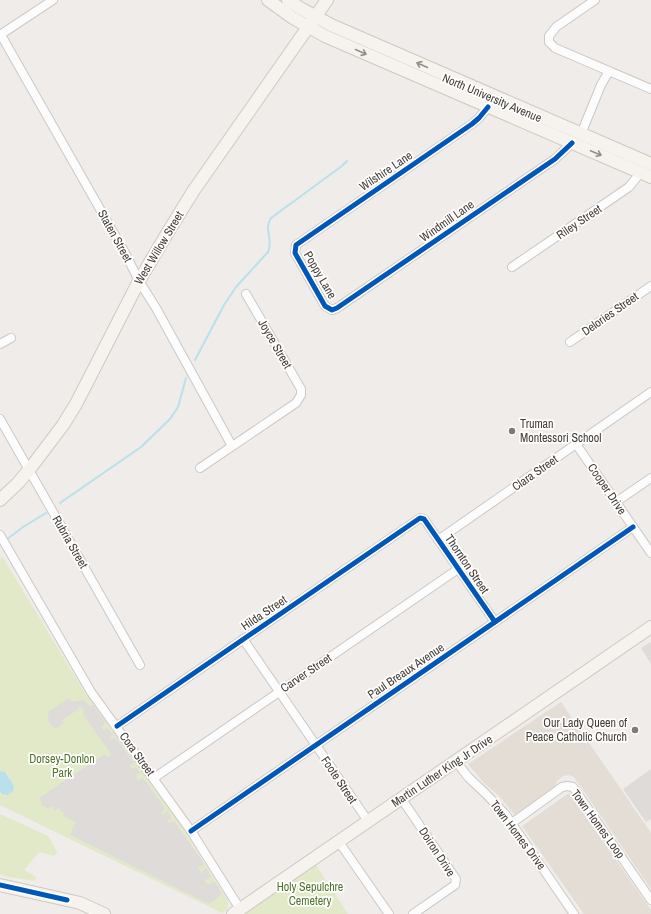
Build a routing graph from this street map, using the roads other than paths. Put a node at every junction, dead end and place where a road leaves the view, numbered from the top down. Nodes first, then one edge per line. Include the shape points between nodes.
1 (53, 0) edge
2 (268, 0) edge
3 (288, 0) edge
4 (327, 0) edge
5 (595, 0) edge
6 (315, 17) junction
7 (308, 27) junction
8 (0, 35) edge
9 (609, 71) junction
10 (651, 88) edge
11 (496, 97) junction
12 (488, 107) junction
13 (581, 134) junction
14 (572, 143) junction
15 (651, 164) edge
16 (646, 175) edge
17 (295, 248) joint
18 (512, 267) dead end
19 (139, 281) junction
20 (651, 286) edge
21 (246, 294) dead end
22 (330, 310) joint
23 (11, 338) dead end
24 (570, 342) dead end
25 (0, 344) edge
26 (651, 392) edge
27 (0, 419) edge
28 (576, 444) junction
29 (232, 446) junction
30 (200, 468) dead end
31 (29, 470) junction
32 (651, 478) edge
33 (0, 500) edge
34 (616, 502) junction
35 (422, 518) joint
36 (633, 527) junction
37 (0, 536) edge
38 (438, 540) junction
39 (651, 553) edge
40 (458, 569) junction
41 (495, 622) junction
42 (651, 627) edge
43 (243, 639) junction
44 (140, 665) dead end
45 (279, 692) junction
46 (117, 726) junction
47 (316, 745) junction
48 (456, 761) junction
49 (154, 778) junction
50 (401, 798) junction
51 (368, 822) junction
52 (512, 823) junction
53 (191, 830) junction
54 (339, 842) junction
55 (0, 885) edge
56 (651, 900) edge
57 (236, 911) edge
58 (104, 914) edge
59 (389, 914) edge
60 (413, 914) edge
61 (574, 914) edge

1 - 8 street
2 - 7 main road, North University Avenue
3 - 6 main road, North University Avenue
4 - 6 main road, West Willow Street
5 - 9 street via 551,32 548,39 555,48
6 - 7 main road, West Willow Street
11 -> 6 main road, North University Avenue
7 -> 12 main road, North University Avenue
7 - 19 main road, West Willow Street via 194,190
8 - 19 street, Staten Street
9 - 10 street
9 - 13 street
11 - 12 main road
11 - 13 main road, North University Avenue
12 - 14 main road, North University Avenue
12 - 17 street, Wilshire Lane via 472,124
13 - 15 main road, North University Avenue
14 -> 16 main road, North University Avenue
14 - 22 street, Windmill Lane via 555,159 337,308
16 - 18 street, Riley Street
17 - 22 street, Poppy Lane via 295,253 322,303
19 - 29 street, Staten Street
19 - 31 main road, West Willow Street via 76,404
20 - 24 street, Delories Street
21 - 29 street, Joyce Street via 301,389 301,395 296,403
23 - 25 street
26 - 28 street, Clara Street
27 - 31 street, Rubria Street
28 - 34 street, Cooper Drive
28 - 38 street, Clara Street
29 - 30 street
31 - 33 main road, West Willow Street
31 - 44 street, Rubria Street
32 - 34 street
34 - 36 street, Cooper Drive
35 - 38 street, Thornton Street
35 - 43 street, Hilda Street
36 - 39 street, Cooper Drive
36 - 41 street, Paul Breaux Avenue
37 - 46 street, Cora Street via 91,692
38 - 40 street, Thornton Street
40 - 41 street, Thornton Street
40 - 45 street, Carver Street
41 - 47 street, Paul Breaux Avenue
42 - 48 main road, Martin Luther King Jr Drive
43 - 45 street, Foote Street
43 - 46 street, Hilda Street
45 - 47 street, Foote Street
45 - 49 street, Carver Street
46 - 49 street, Cora Street
47 - 51 street, Foote Street
47 - 53 street, Paul Breaux Avenue
48 - 50 main road, Martin Luther King Jr Drive
48 - 52 street, Town Homes Drive
49 - 53 street, Cora Street
50 - 51 main road, Martin Luther King Jr Drive
50 - 60 street, Doiron Drive via 456,879 452,887
51 - 54 main road, Martin Luther King Jr Drive
52 - 56 street, Town Homes Loop via 562,788 573,787
52 - 61 street, Town Homes Drive
53 - 57 street, Cora Street
54 - 57 main road, Martin Luther King Jr Drive
54 - 59 street
55 - 58 main road via 80,903

